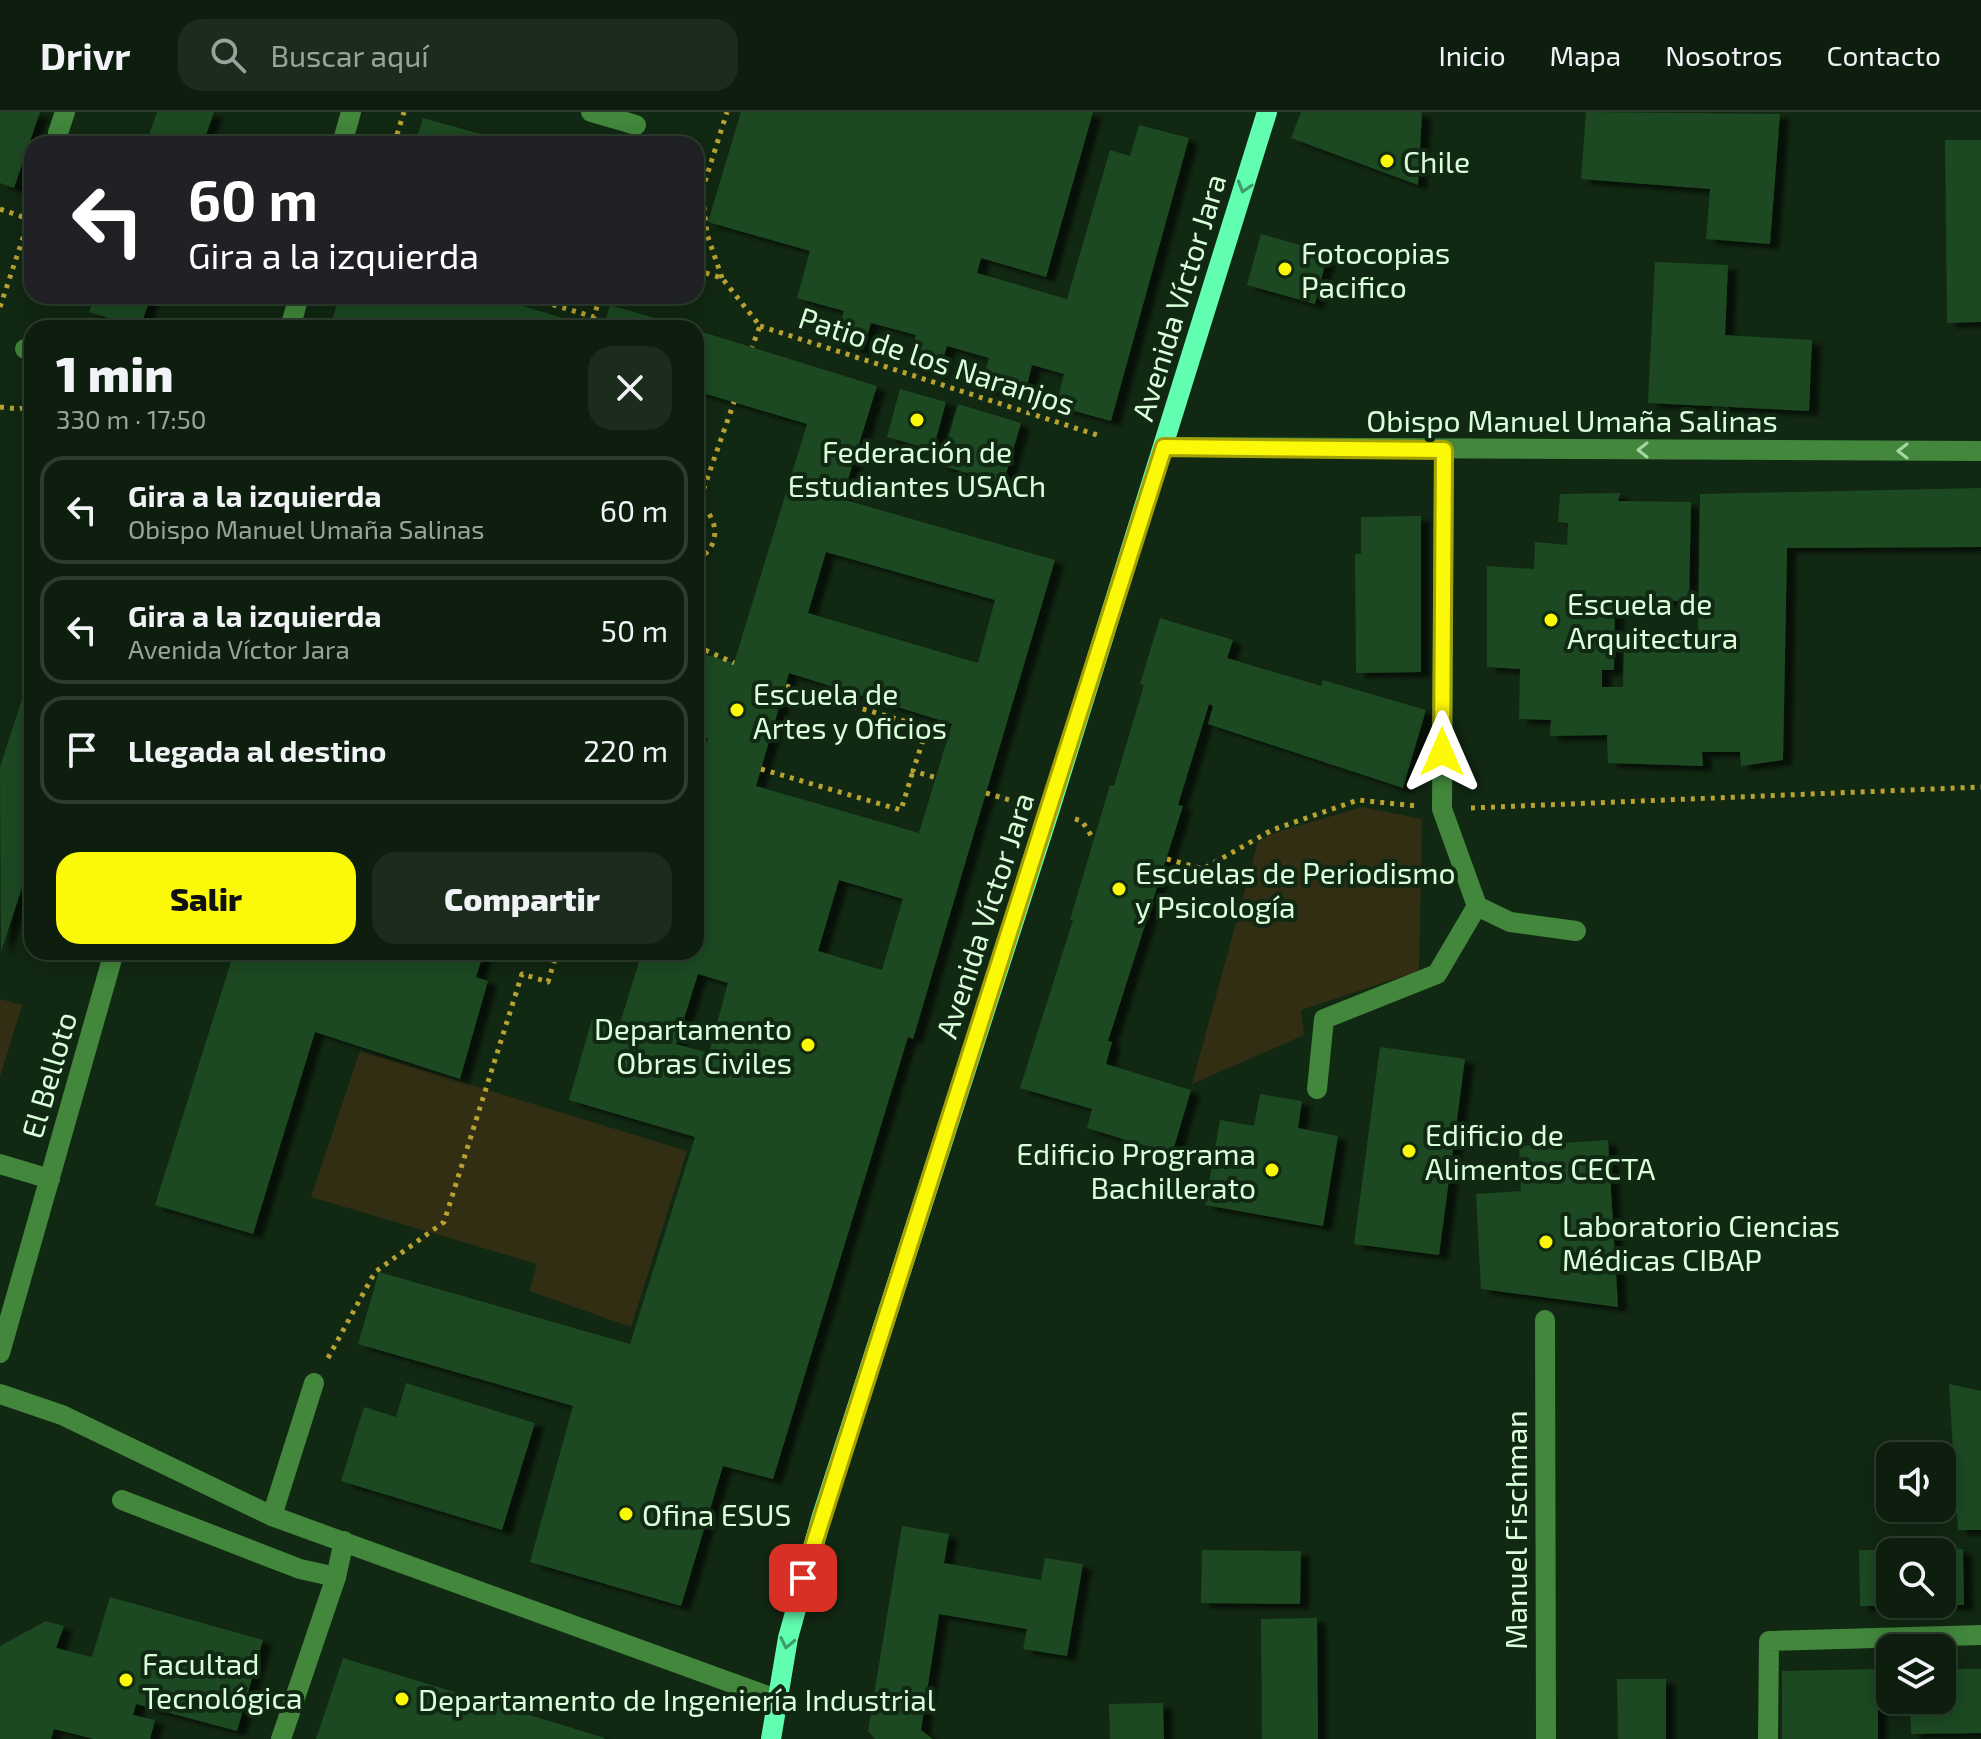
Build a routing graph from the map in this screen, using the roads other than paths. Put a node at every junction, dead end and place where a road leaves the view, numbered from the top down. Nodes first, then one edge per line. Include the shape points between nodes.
1 (65, 112) edge
2 (351, 112) edge
3 (591, 112) edge
4 (1267, 112) edge
5 (636, 125) dead end
6 (58, 133) dead end
7 (344, 136) edge
8 (1164, 447) junction
9 (1444, 450) junction
10 (1981, 451) edge
11 (1477, 906) junction
12 (1576, 931) dead end
13 (112, 960) edge
14 (1317, 1089) dead end
15 (0, 1164) edge
16 (50, 1179) junction
17 (1545, 1320) dead end
18 (0, 1353) edge
19 (314, 1383) road end
20 (0, 1394) edge
21 (122, 1500) dead end
22 (272, 1516) junction
23 (344, 1541) junction
24 (336, 1577) junction
25 (1981, 1635) edge
26 (776, 1699) junction
27 (281, 1739) edge
28 (771, 1739) edge
29 (1546, 1739) edge
30 (1768, 1739) edge

1 - 6 street
2 - 7 street
3 - 5 street
4 -> 8 main road, Avenida Víctor Jara
8 - 9 street, Obispo Manuel Umaña Salinas
8 -> 26 main road, Avenida Víctor Jara via 821,1519
10 -> 9 street, Obispo Manuel Umaña Salinas
9 - 11 street via 1442,809
11 - 12 street via 1510,922
11 - 14 street via 1437,974 1324,1019
13 - 16 street, El Belloto
15 - 16 street
16 - 18 street, El Belloto
17 - 29 street, Manuel Fischman
19 - 22 street
20 - 22 street via 62,1415
21 - 24 street via 300,1569
22 - 23 street
23 - 24 street
23 - 26 street
24 - 27 street
25 - 30 street via 1769,1641
26 - 28 main road, Avenida Víctor Jara

